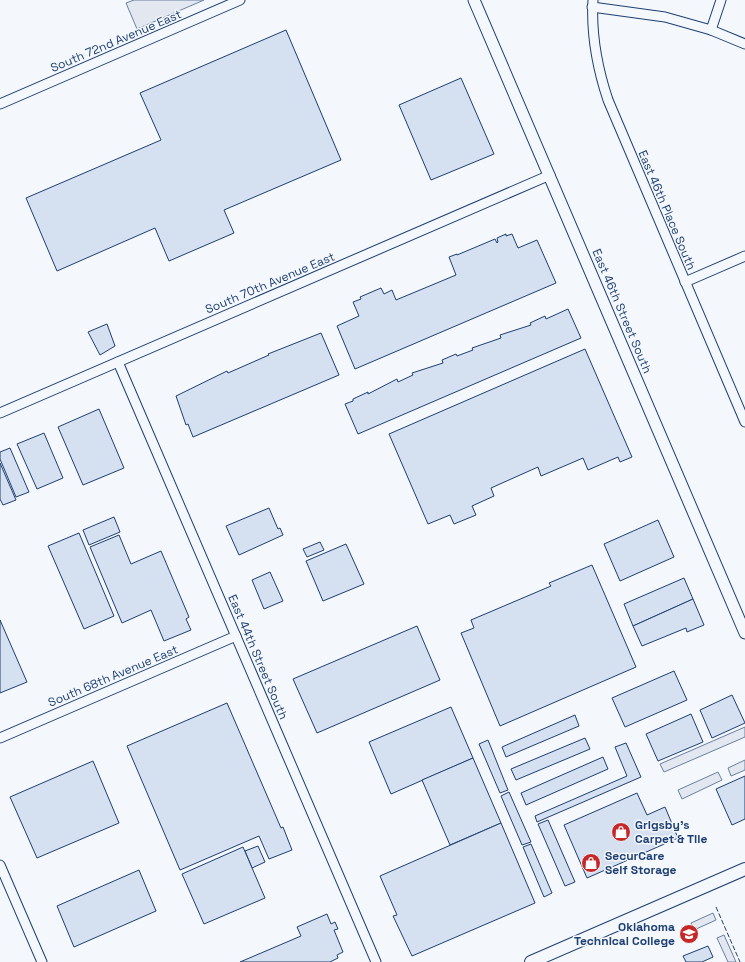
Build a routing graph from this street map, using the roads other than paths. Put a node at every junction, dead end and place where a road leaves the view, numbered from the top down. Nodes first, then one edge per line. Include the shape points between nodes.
1 (240, 0) edge
2 (474, 0) edge
3 (721, 0) edge
4 (592, 3) edge
5 (710, 30) junction
6 (745, 44) edge
7 (0, 104) edge
8 (550, 175) junction
9 (745, 256) edge
10 (685, 282) junction
11 (118, 362) junction
12 (0, 413) edge
13 (745, 422) edge
14 (745, 633) edge
15 (236, 636) junction
16 (0, 738) edge
17 (0, 865) edge
18 (745, 869) edge
19 (42, 962) edge
20 (376, 962) edge
21 (531, 962) edge

1 - 7 street, South 72nd Avenue East
2 - 8 street, East 46th Street South
3 - 5 street
4 - 5 street via 664,17
4 - 10 street, East 46th Place South via 596,60 608,100
5 - 6 street
8 - 11 street, South 70th Avenue East
8 - 14 street, East 46th Street South
9 - 10 street
10 - 13 street, East 46th Place South
11 - 12 street, South 70th Avenue East
11 - 15 street, East 44th Street South
15 - 16 street, South 68th Avenue East
15 - 20 street, East 44th Street South
17 - 19 street
18 - 21 main road

